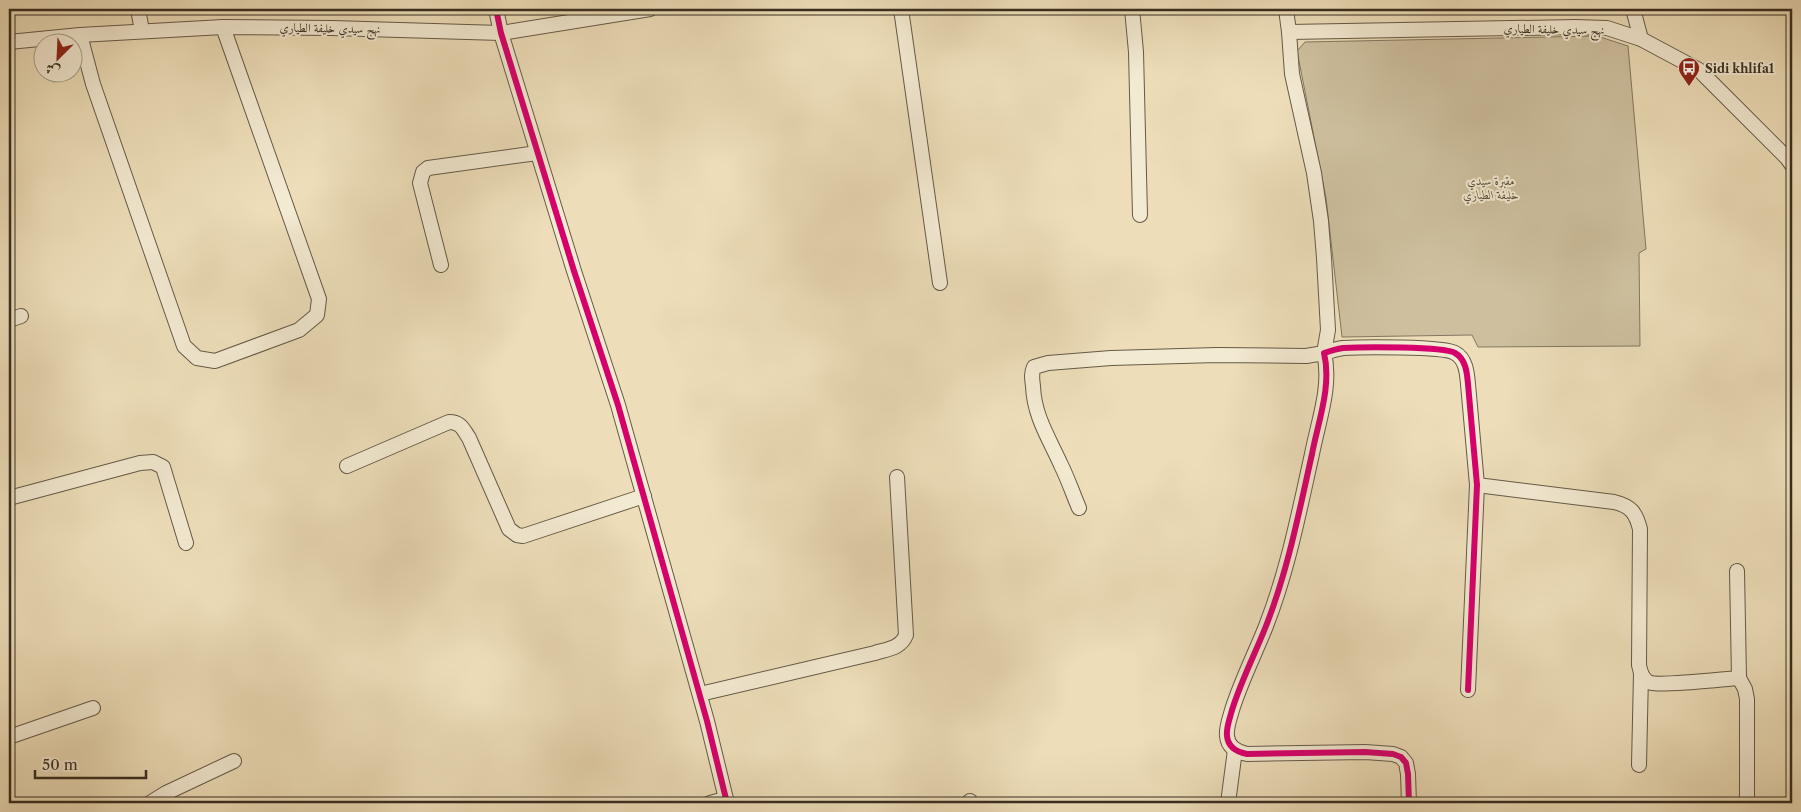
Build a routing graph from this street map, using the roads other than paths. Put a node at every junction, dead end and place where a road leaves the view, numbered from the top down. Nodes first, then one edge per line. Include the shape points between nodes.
1 (138, 9) edge
2 (496, 9) edge
3 (650, 9) edge
4 (902, 9) edge
5 (1132, 9) edge
6 (1286, 9) edge
7 (1633, 9) edge
8 (224, 27) junction
9 (142, 31) junction
10 (1289, 32) junction
11 (501, 33) junction
12 (82, 35) edge
13 (1641, 39) junction
14 (32, 40) edge
15 (9, 42) edge
16 (82, 43) edge
17 (538, 153) junction
18 (1792, 166) edge
19 (1140, 215) dead end
20 (441, 265) dead end
21 (940, 283) dead end
22 (1324, 353) junction
23 (347, 466) dead end
24 (897, 477) dead end
25 (1477, 486) junction
26 (644, 496) junction
27 (9, 498) edge
28 (1079, 508) dead end
29 (186, 543) dead end
30 (1737, 570) dead end
31 (1641, 674) junction
32 (1739, 678) junction
33 (1468, 690) dead end
34 (700, 694) junction
35 (93, 708) dead end
36 (9, 737) edge
37 (1235, 750) junction
38 (234, 761) dead end
39 (1639, 765) dead end
40 (726, 801) edge
41 (150, 803) edge
42 (710, 803) edge
43 (1228, 803) edge
44 (1409, 803) edge
45 (1747, 803) edge

1 - 9 street
2 - 11 street
3 - 11 street, نهج سيدي خليفة الطياري
4 - 21 street
5 - 19 street
6 - 10 street
7 - 13 street
8 - 9 street, نهج سيدي خليفة الطياري
8 - 11 street, نهج سيدي خليفة الطياري
8 - 16 street via 319,299 317,315 299,330 215,361 197,358 184,346 93,84
9 - 12 street, نهج سيدي خليفة الطياري
10 - 13 street, نهج سيدي خليفة الطياري via 1575,27 1607,28
10 - 22 street via 1292,74 1314,173 1320,221 1328,330
11 - 17 street
13 - 18 street, نهج سيدي خليفة الطياري via 1699,70
14 - 15 street, نهج سيدي خليفة الطياري
17 - 20 street via 428,168 423,172 420,183
17 - 26 street
22 - 25 street via 1342,348 1431,348 1455,352 1466,370
22 - 28 street via 1306,356 1111,358 1034,367 1033,391 1038,416
22 - 37 street via 1323,404 1287,567 1228,725 1228,743
23 - 26 street via 455,422 462,426 509,529 517,535 523,536
24 - 34 street via 906,635 902,643 875,653
25 - 31 street via 1614,502 1634,512 1640,529
25 - 33 street
26 - 34 street
27 - 29 street via 140,462 152,462 163,467
30 - 32 street
31 - 32 street via 1648,682 1657,684
31 - 39 street
32 - 45 street via 1747,699
34 - 40 street
35 - 36 street
37 - 43 street
37 - 44 street via 1247,754 1393,754 1406,763
38 - 41 street
40 - 42 street

